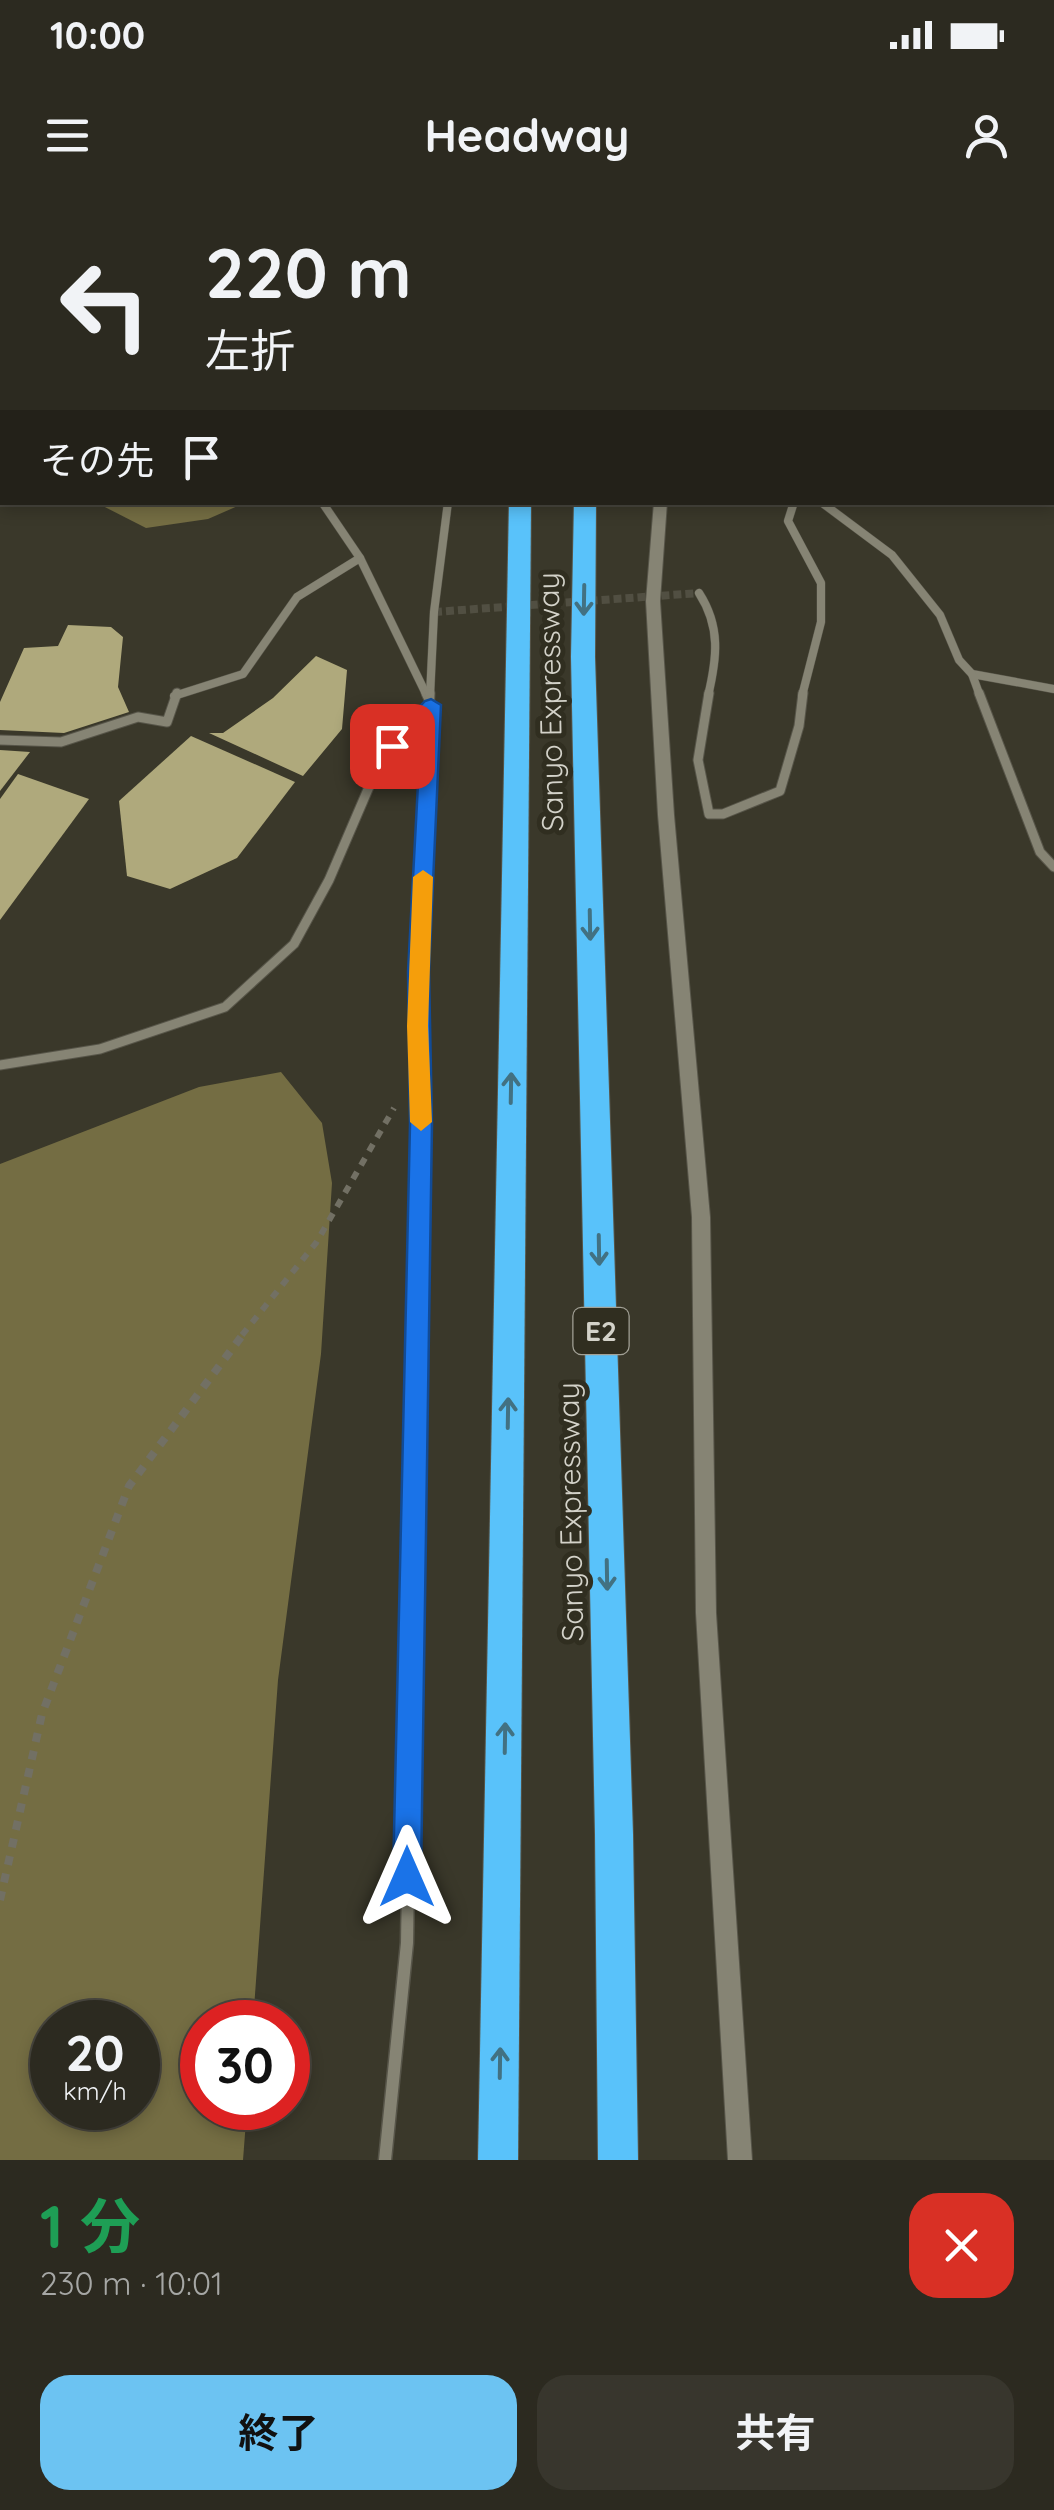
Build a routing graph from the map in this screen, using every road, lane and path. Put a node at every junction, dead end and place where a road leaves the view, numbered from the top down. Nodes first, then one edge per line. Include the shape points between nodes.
1 (324, 505) edge
2 (448, 505) edge
3 (520, 505) edge
4 (585, 505) edge
5 (661, 505) edge
6 (793, 505) edge
7 (824, 505) edge
8 (360, 558) junction
9 (700, 593) dead end
10 (972, 674) junction
11 (1054, 689) edge
12 (431, 705) junction
13 (0, 740) edge
14 (1054, 867) edge
15 (0, 1065) edge
16 (419, 1069) junction
17 (0, 1900) edge
18 (386, 2160) edge
19 (498, 2160) edge
20 (618, 2160) edge
21 (740, 2160) edge

1 - 8 street
2 - 12 street
19 -> 3 highway, Sanyo Expressway
4 -> 20 highway, Sanyo Expressway / E2 via 583,658
5 - 21 street via 652,601 701,1217 706,1613
6 - 9 street via 788,522 821,584 821,622 805,674 800,726 780,790 723,814 709,814 698,759 715,670 713,608
7 - 10 street via 892,554 940,615
8 - 12 street
8 - 13 street via 296,597 243,674 175,694 167,722 138,716 61,742
10 - 11 street
10 - 14 street via 1040,852
12 - 15 street via 375,773 294,944 225,1007 100,1049
12 - 16 street
16 - 17 path via 316,1243 129,1486 42,1714
16 - 18 street via 407,1943

